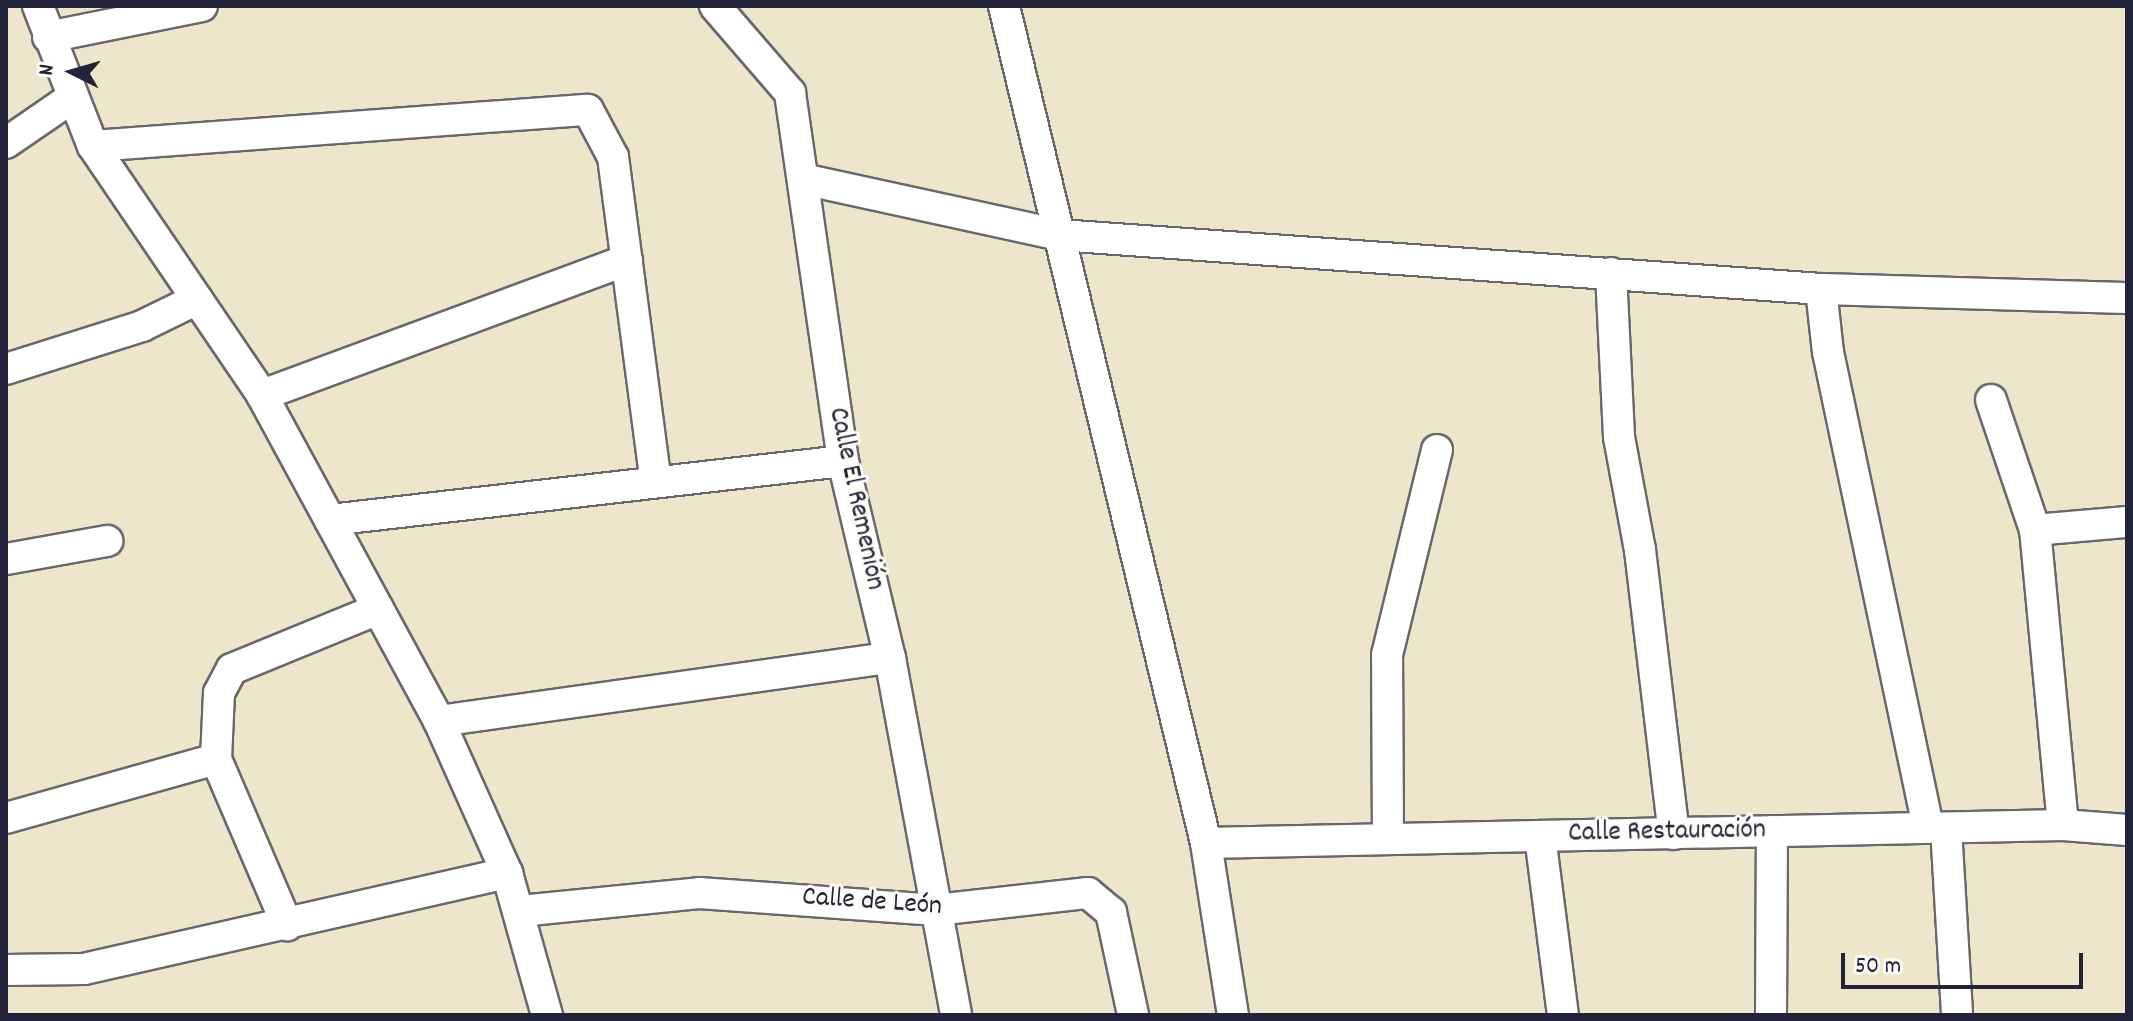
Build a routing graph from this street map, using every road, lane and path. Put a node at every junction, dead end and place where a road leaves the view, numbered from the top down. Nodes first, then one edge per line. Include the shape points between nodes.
1 (38, 6) edge
2 (202, 6) edge
3 (715, 6) edge
4 (1004, 6) edge
5 (48, 37) junction
6 (73, 97) junction
7 (6, 143) edge
8 (93, 146) junction
9 (803, 179) junction
10 (1059, 235) junction
11 (627, 260) junction
12 (1611, 273) junction
13 (1821, 289) junction
14 (2127, 298) edge
15 (197, 299) junction
16 (6, 369) edge
17 (262, 395) junction
18 (1991, 400) dead end
19 (1437, 450) dead end
20 (843, 461) junction
21 (656, 482) junction
22 (330, 520) junction
23 (2127, 522) edge
24 (2035, 530) junction
25 (107, 541) dead end
26 (6, 559) edge
27 (378, 609) junction
28 (890, 658) junction
29 (439, 721) junction
30 (216, 759) junction
31 (6, 818) edge
32 (2063, 825) junction
33 (1937, 828) junction
34 (2127, 830) edge
35 (1772, 831) junction
36 (1674, 834) junction
37 (1540, 836) junction
38 (1388, 839) junction
39 (1206, 843) junction
40 (507, 873) junction
41 (936, 910) junction
42 (520, 911) junction
43 (287, 925) junction
44 (6, 970) edge
45 (547, 1015) edge
46 (956, 1015) edge
47 (1133, 1015) edge
48 (1233, 1015) edge
49 (1563, 1015) edge
50 (1771, 1015) edge
51 (1957, 1015) edge

1 - 5 street
2 - 5 street
3 - 9 street, Calle El Remenión via 790,93
4 - 10 street
5 - 6 street
6 - 7 street
6 - 8 street
8 - 11 street via 588,110 613,157
8 - 15 street
9 - 10 street
9 - 20 street, Calle El Remenión
10 - 12 street via 1331,259
10 - 39 street
11 - 17 street
11 - 21 street
12 - 13 street
12 - 36 street via 1619,437 1640,550
13 - 14 street
13 - 33 street
15 - 16 street via 142,326
15 - 17 street
17 - 22 street
18 - 24 street
19 - 38 street via 1387,655
20 - 21 street
20 - 28 street, Calle El Remenión
21 - 22 street
22 - 27 street
23 - 24 street
24 - 32 street
25 - 26 street
27 - 29 street
27 - 30 street via 232,669 219,693
28 - 29 street
28 - 41 street, Calle El Remenión
29 - 40 street
30 - 31 street
30 - 43 street
32 - 33 street, Calle Restauración
32 - 34 street, Calle Restauración
33 - 35 street, Calle Restauración
33 - 51 street
35 - 36 street, Calle Restauración
35 - 50 street
36 - 37 street, Calle Restauración
37 - 38 street, Calle Restauración
37 - 49 street
38 - 39 street, Calle Restauración
39 - 48 street
40 - 42 street
40 - 43 street
41 - 42 street, Calle de León via 699,893
41 - 46 street, Calle El Remenión
41 - 47 street, Calle de León via 1088,893 1102,899
42 - 45 street
43 - 44 street via 84,969

